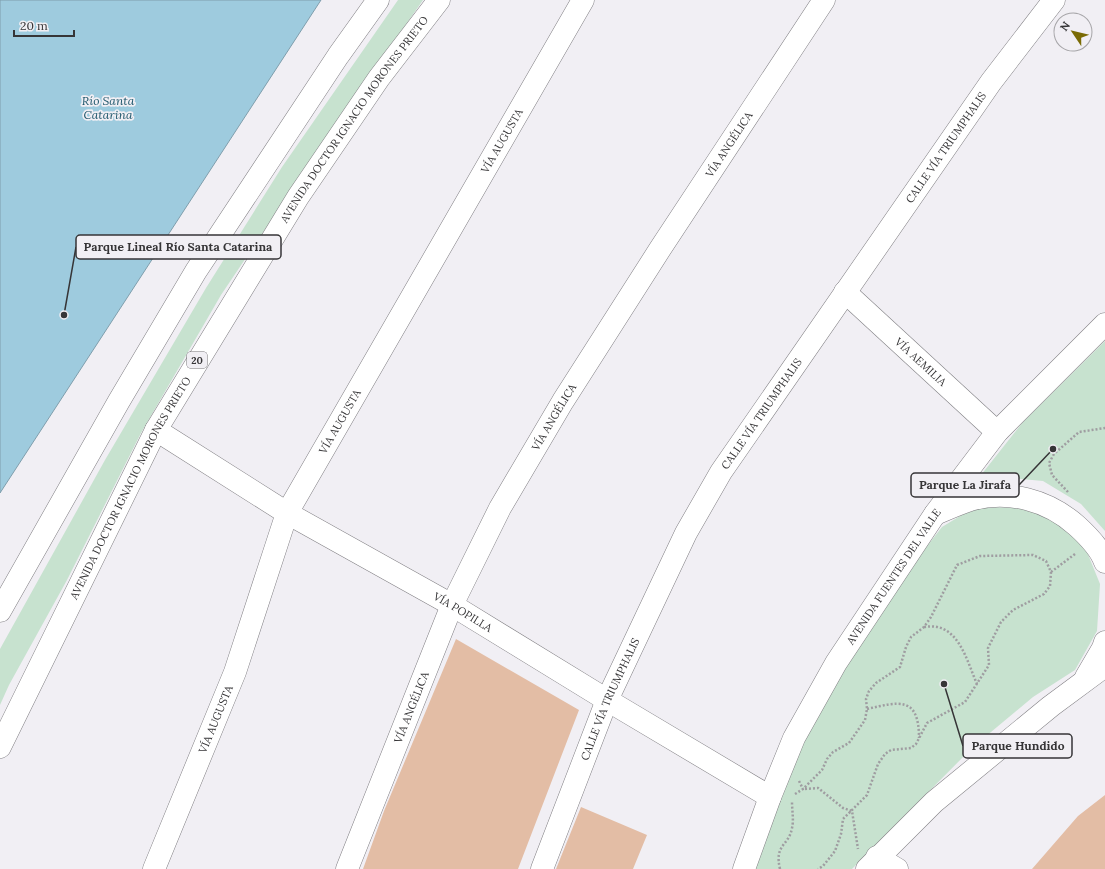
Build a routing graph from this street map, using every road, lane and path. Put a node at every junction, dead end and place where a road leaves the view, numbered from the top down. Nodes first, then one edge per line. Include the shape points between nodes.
1 (378, 0) edge
2 (438, 0) edge
3 (583, 0) edge
4 (824, 0) edge
5 (1054, 0) edge
6 (845, 292) junction
7 (1105, 324) edge
8 (1105, 428) edge
9 (156, 430) junction
10 (997, 432) junction
11 (1071, 495) dead end
12 (287, 513) junction
13 (936, 514) junction
14 (1077, 553) dead end
15 (1105, 562) edge
16 (1051, 572) junction
17 (452, 605) junction
18 (0, 610) edge
19 (922, 628) junction
20 (1105, 642) edge
21 (1105, 666) edge
22 (1084, 682) junction
23 (977, 685) junction
24 (607, 700) junction
25 (867, 709) junction
26 (919, 738) junction
27 (0, 747) edge
28 (802, 789) junction
29 (770, 796) junction
30 (852, 811) junction
31 (871, 864) edge
32 (154, 869) edge
33 (347, 869) edge
34 (542, 869) edge
35 (744, 869) edge
36 (780, 869) edge
37 (818, 869) edge
38 (897, 869) edge

1 - 18 street via 196,271
2 - 9 street, AVENIDA DOCTOR IGNACIO MORONES PRIETO / 20 via 379,78 298,197
3 - 12 street, VÍA AUGUSTA
4 - 17 street, VÍA ANGÉLICA via 563,400 500,508
5 - 6 street, CALLE VÍA TRIUMPHALIS via 991,82
6 - 10 street, VÍA AEMILIA
6 - 24 street, CALLE VÍA TRIUMPHALIS via 717,479 686,533
7 - 10 street, AVENIDA FUENTES DEL VALLE
8 - 11 path via 1079,432 1054,454 1049,464 1052,475
9 - 12 street, VÍA POPILLA
9 - 27 street, AVENIDA DOCTOR IGNACIO MORONES PRIETO / 20
10 - 13 street, AVENIDA FUENTES DEL VALLE
12 - 17 street, VÍA POPILLA
12 - 32 street, VÍA AUGUSTA via 235,672
13 - 15 street via 970,500 995,496 1022,496 1052,508 1071,521 1088,536
13 - 29 street, AVENIDA FUENTES DEL VALLE via 836,663 794,738
14 - 16 path
16 - 19 path via 1046,562 1033,555 980,556 957,565 931,617
16 - 23 path via 1050,586 1044,594 1013,610 1001,622 988,648 989,665
17 - 24 street, VÍA POPILLA
17 - 33 street, VÍA ANGÉLICA
19 - 23 path via 932,626 954,635
19 - 25 path via 906,647 900,667 876,683 869,691 866,699
20 - 22 street
21 - 22 street
22 - 31 street via 934,802
23 - 26 path via 965,702 927,723
24 - 29 street, VÍA POPILLA
24 - 34 street, CALLE VÍA TRIUMPHALIS
25 - 26 path via 897,702 911,708 919,724
25 - 28 path via 866,720 849,742 833,752 822,770
26 - 30 path via 911,748 890,750 885,754 878,764 868,795
28 - 30 path via 818,788 843,808
28 - 36 path via 795,793 792,803 792,827 790,836 780,848
29 - 35 street, AVENIDA FUENTES DEL VALLE
30 - 31 path via 860,857
30 - 37 path via 843,819 835,851
31 - 38 street

